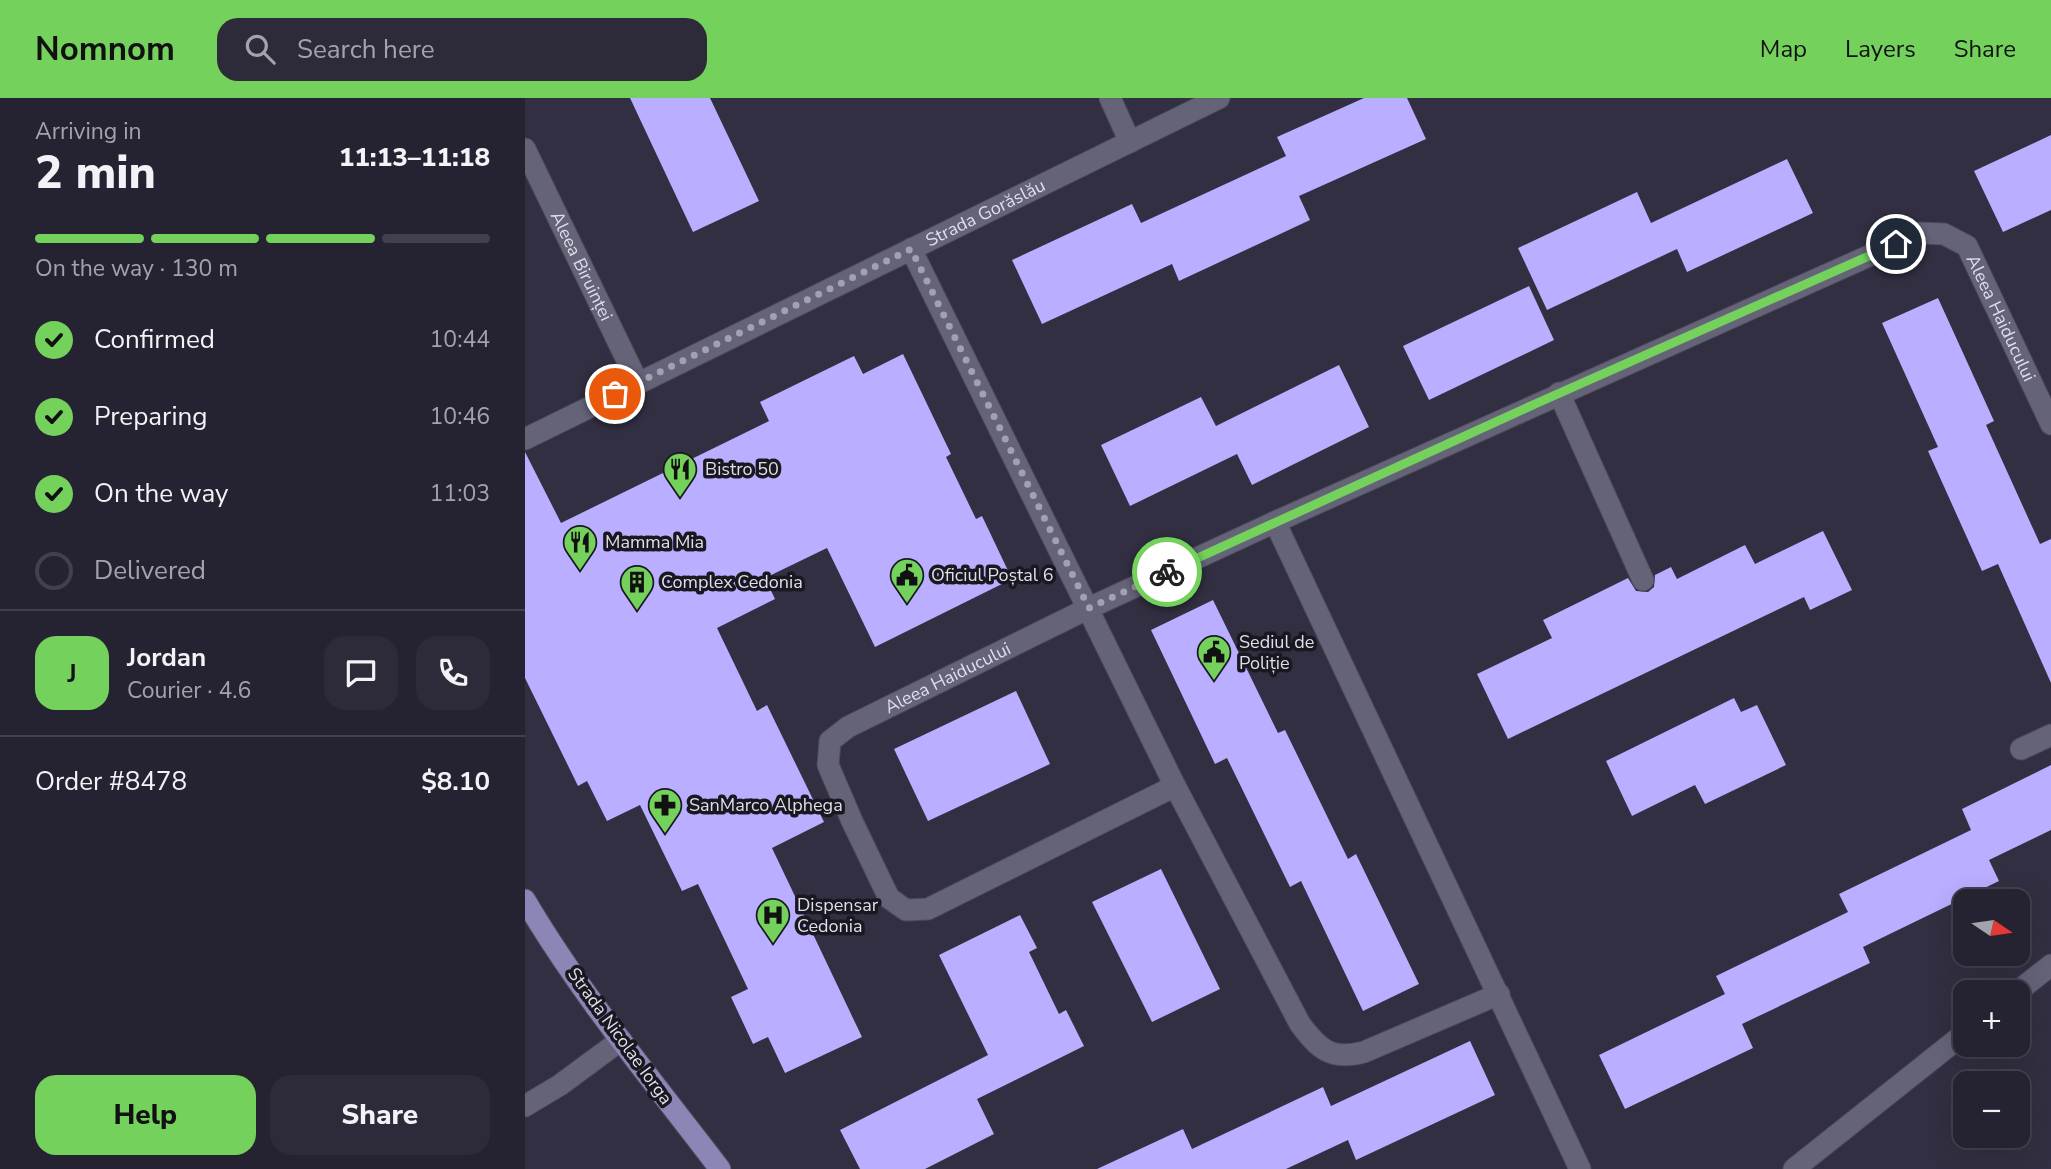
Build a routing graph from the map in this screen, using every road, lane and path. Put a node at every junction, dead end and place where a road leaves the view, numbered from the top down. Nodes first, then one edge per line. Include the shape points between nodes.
1 (1110, 98) edge
2 (1219, 98) edge
3 (1130, 142) junction
4 (525, 149) edge
5 (911, 249) junction
6 (638, 383) junction
7 (1559, 393) junction
8 (2051, 424) edge
9 (525, 439) edge
10 (1275, 522) junction
11 (1643, 580) dead end
12 (1089, 608) junction
13 (2051, 735) edge
14 (2021, 748) dead end
15 (1175, 786) junction
16 (525, 900) edge
17 (2051, 965) edge
18 (2030, 982) edge
19 (1499, 993) junction
20 (621, 1040) junction
21 (1953, 1043) edge
22 (525, 1106) edge
23 (720, 1169) edge
24 (1580, 1169) edge
25 (1794, 1169) edge

1 - 3 street
2 - 3 street, Strada Gorăslău
3 - 5 street, Strada Gorăslău
4 - 6 street, Aleea Biruinței
5 - 6 street, Strada Gorăslău
5 - 12 street
6 - 9 street, Strada Gorăslău
7 - 8 street, Aleea Haiducului via 1920,233 1944,234 1967,246
7 - 10 street, Aleea Haiducului
7 - 11 street
10 - 12 street, Aleea Haiducului
10 - 19 street
12 - 15 street
12 - 15 street, Aleea Haiducului via 848,727 830,741 828,765 889,898 906,909 928,909
13 - 14 street
15 - 19 street via 1300,1024 1327,1053 1349,1056 1364,1052
16 - 20 main road, Strada Nicolae Iorga
17 - 18 street
19 - 24 street
20 - 22 street
20 - 23 main road, Strada Nicolae Iorga
21 - 25 street

